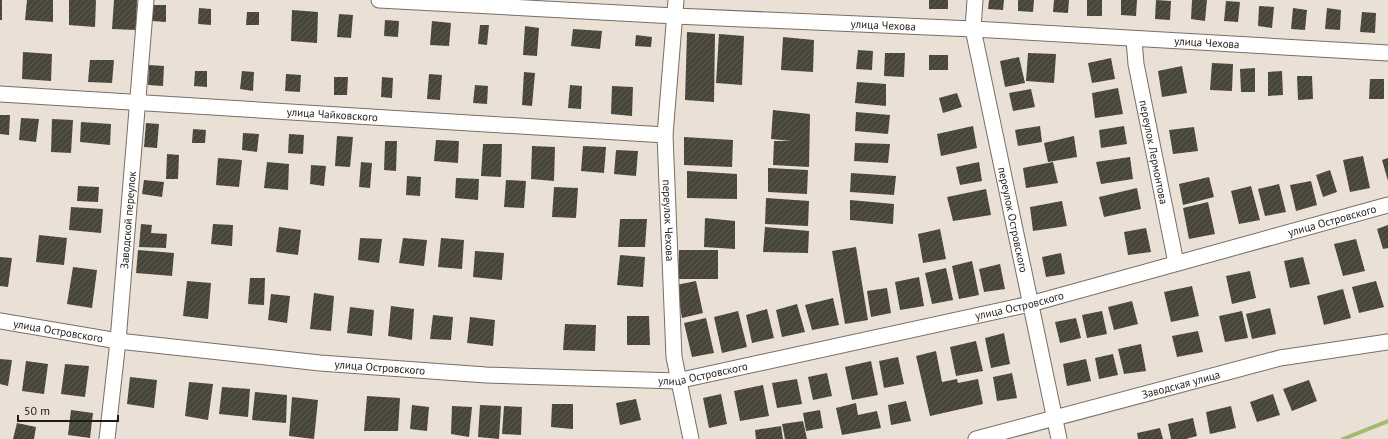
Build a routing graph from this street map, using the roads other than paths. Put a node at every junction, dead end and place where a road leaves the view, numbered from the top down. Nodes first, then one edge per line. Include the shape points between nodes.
1 (146, 0) edge
2 (379, 0) edge
3 (676, 0) edge
4 (974, 0) edge
5 (675, 16) junction
6 (973, 29) junction
7 (1134, 40) junction
8 (1388, 54) edge
9 (0, 94) edge
10 (138, 103) junction
11 (665, 135) junction
12 (1388, 204) edge
13 (1176, 263) junction
14 (1030, 304) junction
15 (0, 320) edge
16 (118, 342) junction
17 (1388, 342) edge
18 (678, 381) junction
19 (1054, 419) junction
20 (107, 439) edge
21 (691, 439) edge
22 (976, 439) edge
23 (1059, 439) edge

1 - 10 street, Заводской переулок
2 - 5 street, улица Чехова
3 - 5 street, переулок Чехова
4 - 6 street, переулок Островского
5 - 6 street, улица Чехова
5 - 11 street, переулок Чехова
6 - 7 street, улица Чехова
6 - 14 street, переулок Островского
7 - 8 street, улица Чехова
7 - 13 street, переулок Лермонтова via 1136,64
9 - 10 street, улица Чайковского
10 - 11 street, улица Чайковского
10 - 16 street, Заводской переулок
11 - 18 street, переулок Чехова via 674,357
12 - 13 street, улица Островского
13 - 14 street, улица Островского
14 - 18 street, улица Островского
14 - 19 street, переулок Островского
15 - 16 street, улица Островского
16 - 18 street, улица Островского via 320,363 478,375
16 - 20 street, Заводской переулок
17 - 19 street, Заводская улица via 1280,358
18 - 21 street, переулок Чехова
19 - 22 street, Заводская улица
19 - 23 street, переулок Островского

